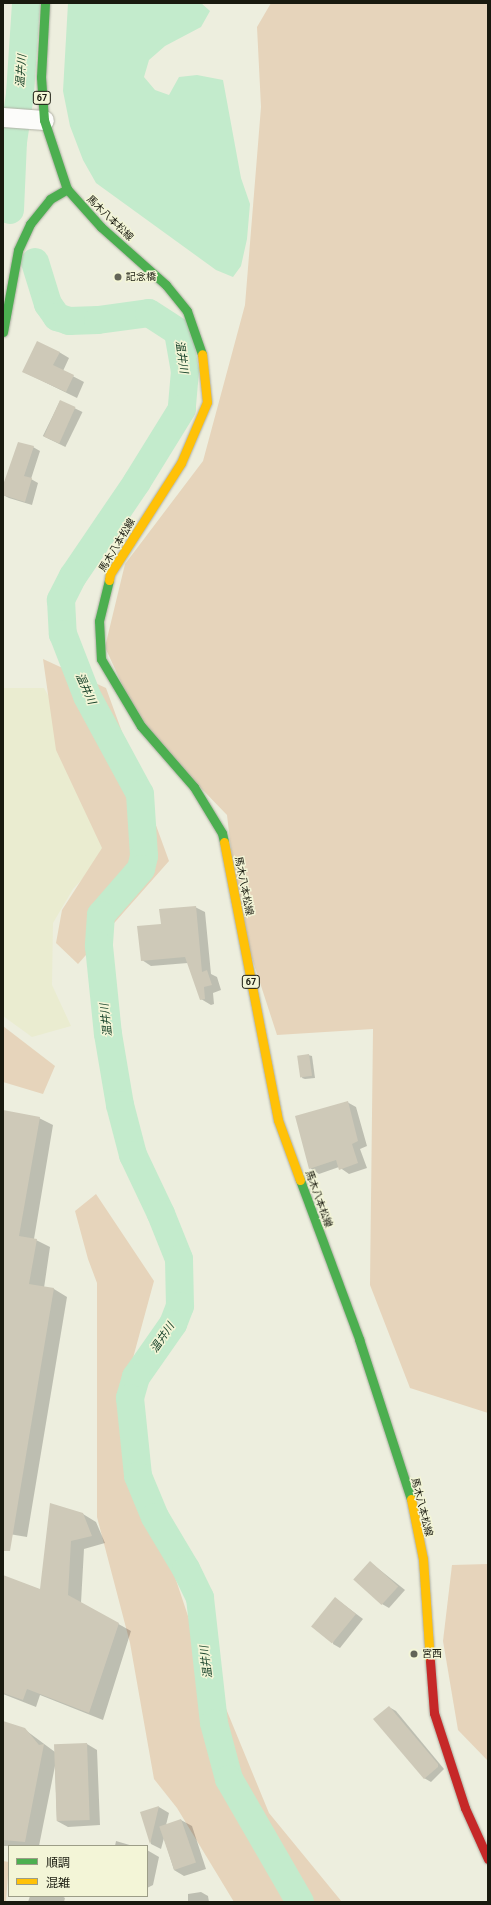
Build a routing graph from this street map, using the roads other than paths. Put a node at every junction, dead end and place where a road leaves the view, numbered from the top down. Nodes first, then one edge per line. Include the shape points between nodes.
1 (45, 3) edge
2 (3, 117) edge
3 (44, 120) junction
4 (67, 189) junction
5 (3, 332) edge
6 (488, 1859) edge

1 - 3 main road, 馬木八本松線 / 67 via 41,77
2 - 3 street
3 - 4 main road, 馬木八本松線 / 67
4 - 5 main road via 50,199 30,224 18,250
4 - 6 main road, 馬木八本松線 / 67 via 100,227 166,285 187,311 204,356 207,402 181,464 110,574 99,621 101,659 141,726 194,787 222,833 278,1120 359,1339 412,1502 423,1559 434,1713 465,1808

